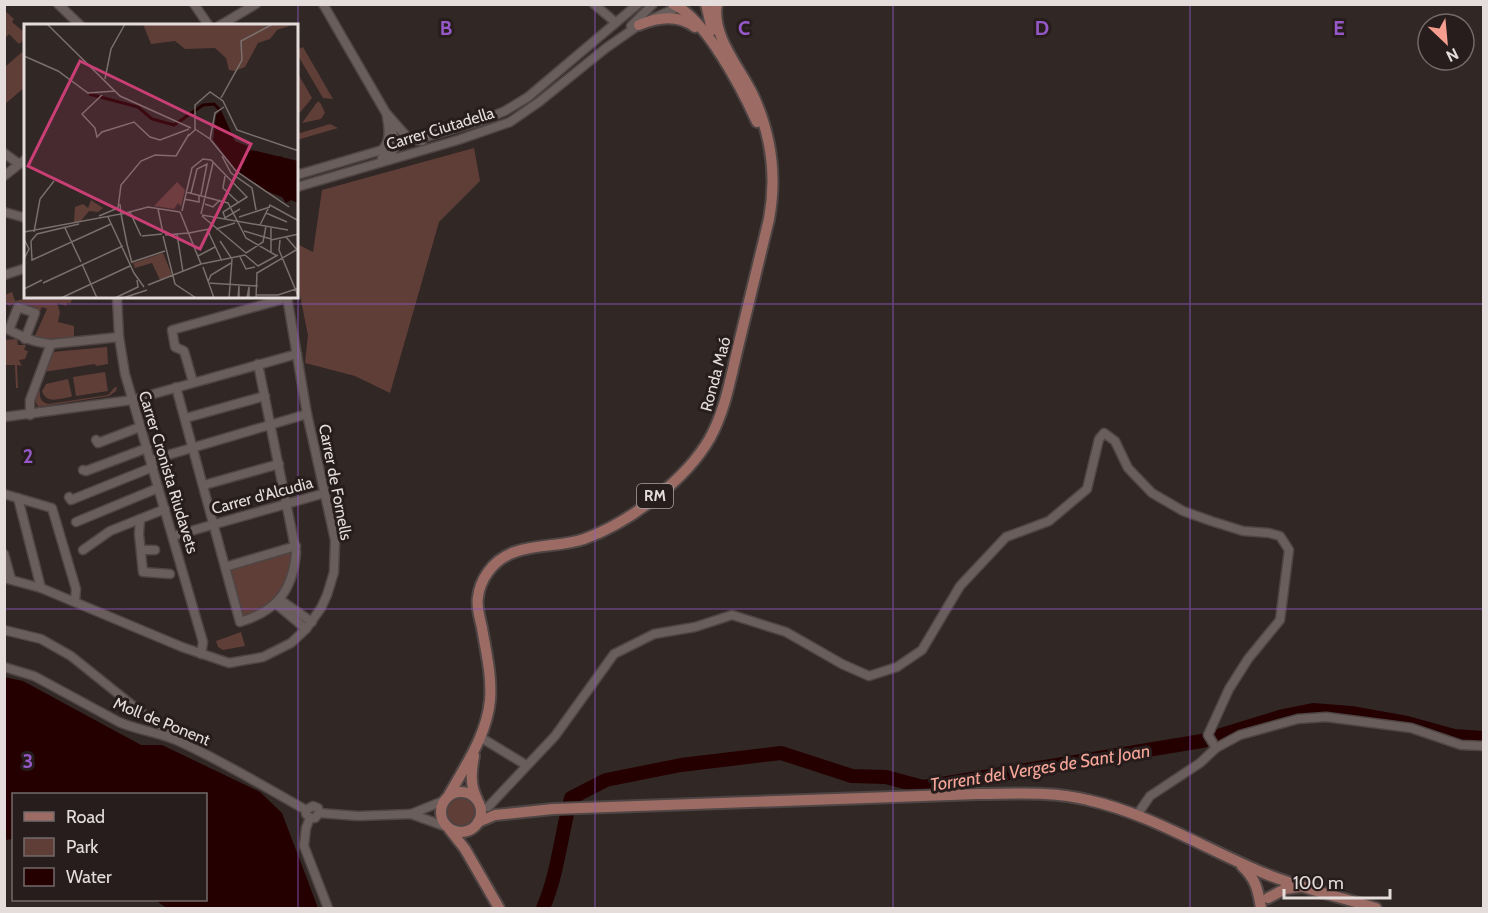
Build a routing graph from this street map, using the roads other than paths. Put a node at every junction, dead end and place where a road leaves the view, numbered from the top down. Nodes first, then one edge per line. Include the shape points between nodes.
1 (58, 4) edge
2 (194, 4) edge
3 (255, 4) edge
4 (323, 4) edge
5 (594, 4) edge
6 (638, 4) edge
7 (653, 4) edge
8 (694, 4) edge
9 (706, 4) edge
10 (717, 4) edge
11 (677, 6) edge
12 (615, 22) junction
13 (79, 24) edge
14 (208, 24) edge
15 (222, 24) edge
16 (639, 25) junction
17 (606, 48) junction
18 (719, 54) junction
19 (386, 113) junction
20 (765, 128) junction
21 (417, 140) junction
22 (446, 144) junction
23 (4, 153) edge
24 (772, 161) junction
25 (22, 162) edge
26 (356, 170) junction
27 (298, 175) edge
28 (4, 176) edge
29 (298, 187) edge
30 (4, 212) edge
31 (24, 217) edge
32 (24, 269) edge
33 (4, 275) edge
34 (117, 298) edge
35 (287, 298) edge
36 (119, 337) junction
37 (25, 339) dead end
38 (51, 344) junction
39 (297, 354) junction
40 (258, 364) junction
41 (193, 382) junction
42 (176, 387) junction
43 (265, 396) junction
44 (132, 400) junction
45 (307, 414) junction
46 (30, 415) junction
47 (4, 417) edge
48 (186, 418) junction
49 (271, 424) junction
50 (140, 427) junction
51 (96, 441) dead end
52 (194, 447) junction
53 (147, 448) junction
54 (152, 464) junction
55 (279, 464) junction
56 (83, 470) dead end
57 (204, 484) junction
58 (158, 488) junction
59 (325, 493) junction
60 (4, 494) edge
61 (69, 497) dead end
62 (18, 498) junction
63 (287, 502) junction
64 (165, 509) junction
65 (140, 519) junction
66 (76, 522) dead end
67 (213, 524) junction
68 (173, 536) junction
69 (296, 546) junction
70 (82, 550) dead end
71 (142, 550) junction
72 (155, 550) dead end
73 (4, 554) edge
74 (225, 567) junction
75 (170, 574) dead end
76 (8, 578) edge
77 (41, 588) junction
78 (75, 601) junction
79 (277, 602) junction
80 (309, 625) junction
81 (4, 630) edge
82 (201, 654) junction
83 (4, 667) edge
84 (478, 741) junction
85 (1212, 742) junction
86 (1484, 747) edge
87 (205, 753) junction
88 (526, 765) junction
89 (446, 798) junction
90 (481, 802) junction
91 (527, 811) junction
92 (312, 814) junction
93 (411, 814) junction
94 (1137, 815) junction
95 (477, 824) junction
96 (448, 828) junction
97 (1234, 860) junction
98 (477, 869) junction
99 (1267, 875) junction
100 (1302, 887) junction
101 (1263, 902) edge
102 (328, 909) edge
103 (499, 909) edge
104 (1376, 909) edge

1 - 13 street
2 - 14 street
3 - 15 street
4 - 19 street
5 - 12 street
6 - 12 street
7 - 17 street, Carrer Ciutadella
8 - 11 main road
9 - 20 main road, RM via 711,27
10 - 20 main road, RM via 718,28 752,93
11 - 16 street, Carrer Ciutadella
11 - 18 main road, RM via 693,18
12 - 21 street via 528,97 505,111
16 - 17 street, Carrer Ciutadella
16 - 18 main road, RM via 664,18 687,21
17 - 22 street, Carrer Ciutadella via 517,117
18 - 24 main road, Ronda Maó / RM via 753,113
19 - 21 street via 401,133
19 - 26 street via 395,138 394,150
19 - 27 street, Carrer Ciutadella via 389,134 382,150
20 - 24 main road, Ronda Maó / RM
21 - 22 street
22 - 26 street, Carrer Ciutadella
23 - 25 street
24 - 84 main road, Ronda Maó / RM via 769,219 716,427 684,471 625,518 583,539 517,551 490,569 477,597 491,689
25 - 28 street
26 - 29 street, Carrer Ciutadella
30 - 31 street
32 - 33 street
34 - 36 street, Carrer Cronista Riudavets
35 - 39 street, Carrer de Fornells
35 - 41 street via 172,330 176,347 184,351
36 - 38 street
36 - 44 street, Carrer Cronista Riudavets
37 - 38 street
38 - 46 street via 30,400
39 - 40 street
39 - 45 street, Carrer de Fornells
40 - 41 street
40 - 43 street
41 - 42 street
42 - 44 street
42 - 48 street
43 - 48 street
43 - 49 street
44 - 46 street
44 - 50 street, Carrer Cronista Riudavets
45 - 49 street
45 - 59 street, Carrer de Fornells
46 - 47 street
48 - 52 street
49 - 52 street
49 - 55 street
50 - 51 street
50 - 53 street, Carrer Cronista Riudavets
52 - 54 street
52 - 57 street
53 - 54 street, Carrer Cronista Riudavets
53 - 56 street
54 - 58 street, Carrer Cronista Riudavets
54 - 61 street via 71,500
55 - 57 street
55 - 63 street
57 - 67 street
58 - 64 street, Carrer Cronista Riudavets
58 - 66 street
59 - 63 street, Carrer d'Alcudia
59 - 80 street, Carrer de Fornells via 335,540 334,572 327,595
60 - 62 street
62 - 77 street
62 - 78 street via 52,508 76,590
63 - 67 street, Carrer d'Alcudia
63 - 69 street
64 - 65 street
64 - 68 street, Carrer Cronista Riudavets
65 - 70 street via 110,531
65 - 71 street
67 - 68 street, Carrer d'Alcudia
67 - 74 street
68 - 82 street, Carrer Cronista Riudavets via 203,642
69 - 74 street
69 - 79 street via 292,578
71 - 72 street
71 - 75 street via 143,572
73 - 76 street
74 - 79 street via 240,622 265,612
76 - 77 street, Carrer de Fornells
77 - 78 street, Carrer de Fornells
78 - 82 street, Carrer de Fornells
79 - 80 street
80 - 82 street, Carrer de Fornells via 291,643 263,657 229,663
81 - 87 street via 41,639 71,656 147,717
83 - 87 street, Moll de Ponent via 34,676 119,722
84 - 88 street
84 - 89 main road, Ronda Maó / RM
84 - 90 main road, Ronda Maó / RM via 471,780 472,790
85 - 86 street via 1298,719 1326,717 1416,729 1461,745
85 - 88 street via 1216,715 1235,679 1280,620 1289,550 1280,536 1211,521 1182,511 1152,493 1128,468 1115,441 1104,433 1099,439 1087,489 1049,520 1005,537 960,586 922,650 897,667 869,676 786,632 732,615 654,634 614,654 555,736
85 - 94 street via 1200,763 1150,796
87 - 92 street, Moll de Ponent
88 - 90 street
89 - 90 main road via 461,791
89 - 93 street, Moll de Ponent
89 - 96 main road via 440,812
90 - 91 main road
90 - 95 main road
91 - 94 main road via 1031,794 1086,799
91 - 95 main road via 495,815
92 - 93 street, Moll de Ponent
92 - 102 street via 304,846
93 - 96 street, Moll de Ponent
94 - 97 main road
95 - 96 main road via 467,832
95 - 98 main road via 471,845
96 - 98 main road
97 - 99 main road
97 - 101 main road via 1250,873
98 - 103 main road
99 - 100 main road
99 - 101 main road
100 - 101 main road via 1285,889
100 - 104 main road

